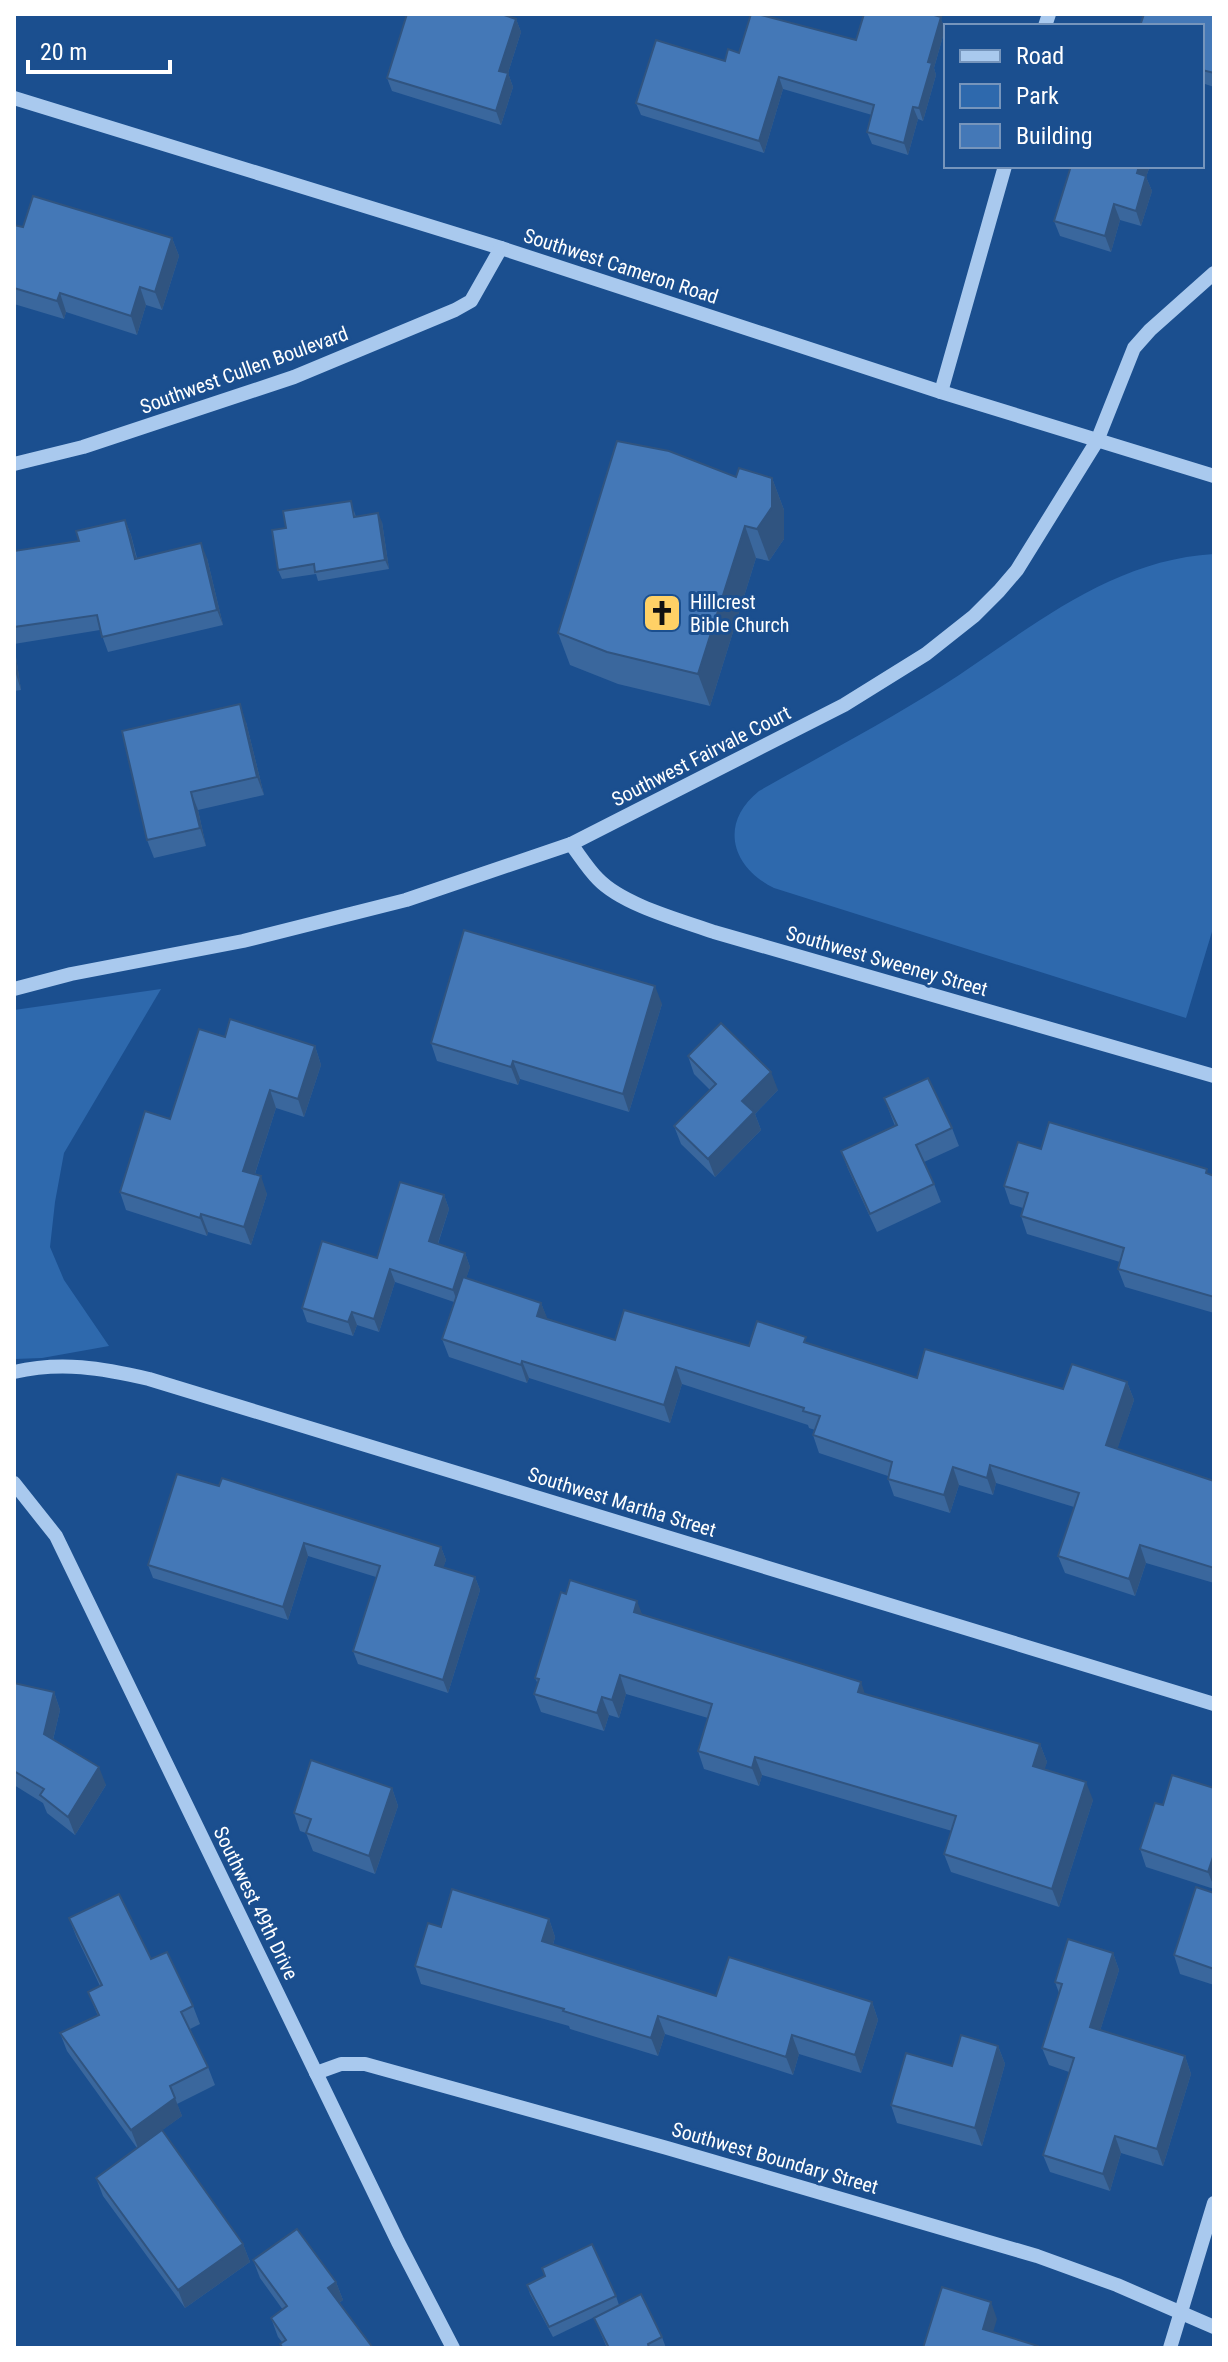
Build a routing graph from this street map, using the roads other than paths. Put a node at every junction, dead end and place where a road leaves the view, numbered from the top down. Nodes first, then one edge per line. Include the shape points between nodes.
1 (14, 98) edge
2 (1004, 168) edge
3 (501, 248) junction
4 (1214, 273) edge
5 (941, 392) junction
6 (1097, 441) junction
7 (14, 464) edge
8 (1214, 476) edge
9 (571, 844) junction
10 (14, 989) edge
11 (1214, 1076) edge
12 (14, 1372) edge
13 (14, 1483) edge
14 (1214, 1704) edge
15 (316, 2073) junction
16 (1214, 2203) edge
17 (1181, 2312) junction
18 (1214, 2327) edge
19 (453, 2348) edge
20 (1170, 2348) edge

1 - 3 street, Southwest Cameron Road
2 - 5 street
3 - 5 street, Southwest Cameron Road
3 - 7 street, Southwest Cullen Boulevard via 471,301 455,310 294,377 83,447
4 - 6 street, Southwest Fairvale Court via 1134,348
5 - 6 street, Southwest Cameron Road
6 - 8 street, Southwest Cameron Road
6 - 9 street, Southwest Fairvale Court via 1017,570 974,616 926,654 844,705
9 - 10 street, Southwest Fairvale Court via 406,900
9 - 11 street, Southwest Sweeney Street via 600,881 666,916
12 - 14 street, Southwest Martha Street via 79,1366 149,1379
13 - 15 street, Southwest 49th Drive via 56,1536
15 - 17 street, Southwest Boundary Street via 341,2064 382,2068 1037,2256
15 - 19 street, Southwest 49th Drive
16 - 17 street
17 - 18 street, Southwest Boundary Street
17 - 20 street

